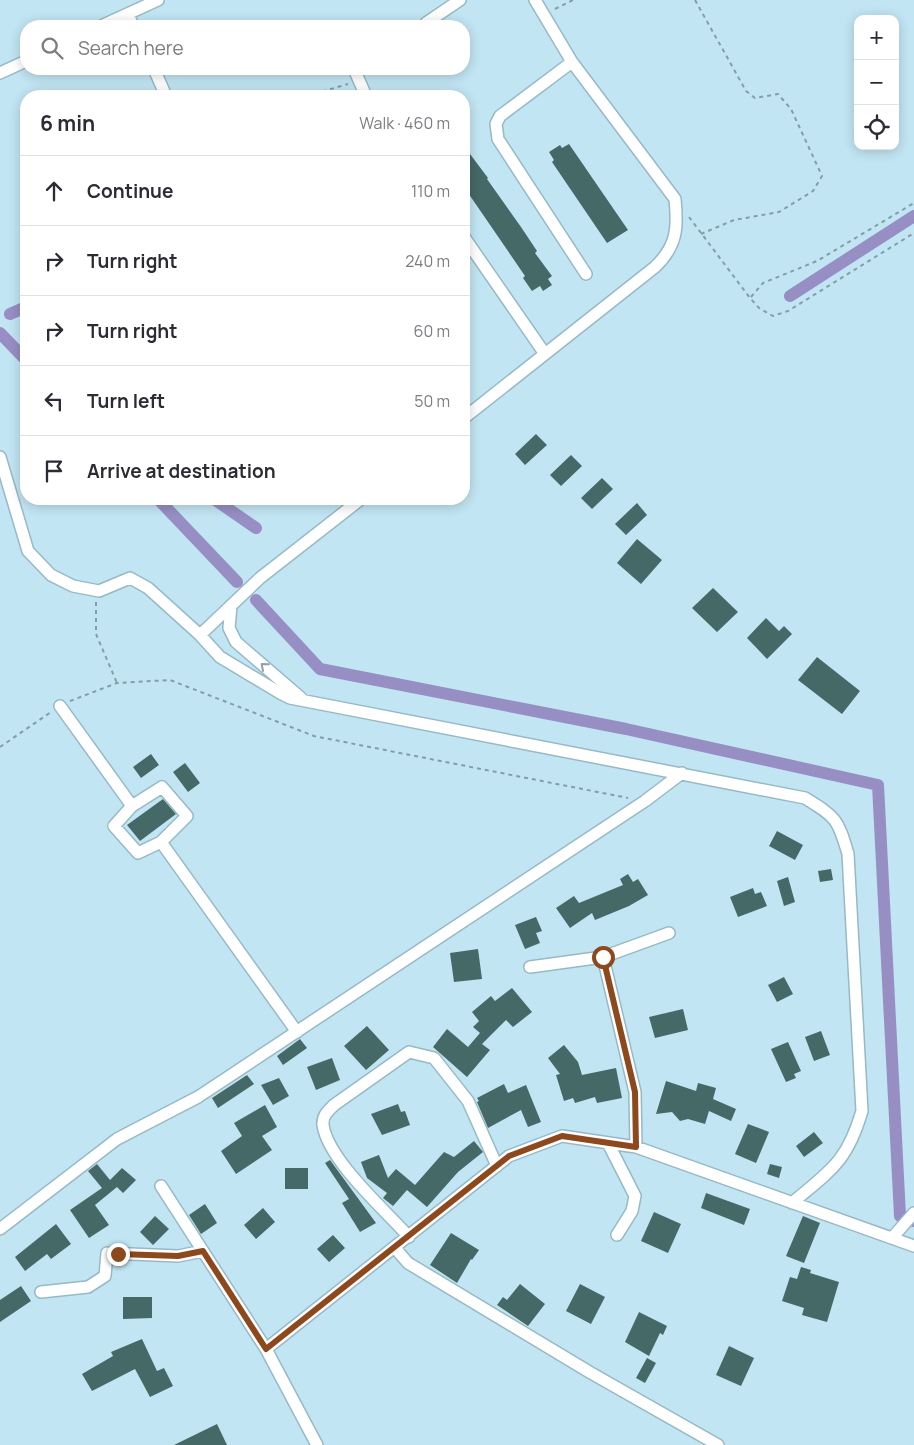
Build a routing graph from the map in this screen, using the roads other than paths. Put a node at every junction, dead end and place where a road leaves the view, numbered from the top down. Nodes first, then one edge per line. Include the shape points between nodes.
1 (158, 0) edge
2 (460, 0) edge
3 (535, 0) edge
4 (128, 14) junction
5 (114, 20) edge
6 (131, 20) edge
7 (430, 20) edge
8 (572, 62) junction
9 (20, 64) edge
10 (0, 73) edge
11 (157, 75) edge
12 (356, 75) edge
13 (163, 90) edge
14 (363, 90) edge
15 (470, 247) edge
16 (586, 274) dead end
17 (545, 354) junction
18 (470, 413) edge
19 (0, 457) edge
20 (353, 505) edge
21 (231, 606) junction
22 (200, 634) junction
23 (301, 698) junction
24 (60, 706) road end
25 (682, 773) junction
26 (132, 806) junction
27 (161, 842) junction
28 (669, 933) dead end
29 (603, 957) junction
30 (530, 967) dead end
31 (297, 1032) junction
32 (608, 1143) junction
33 (636, 1147) junction
34 (497, 1166) junction
35 (161, 1186) dead end
36 (792, 1203) junction
37 (914, 1213) edge
38 (0, 1229) edge
39 (617, 1235) dead end
40 (409, 1237) junction
41 (892, 1238) junction
42 (914, 1246) edge
43 (395, 1248) junction
44 (203, 1251) junction
45 (41, 1292) dead end
46 (266, 1349) junction
47 (318, 1445) edge
48 (718, 1445) edge

1 - 4 street
2 - 7 street
3 - 8 street
4 - 5 street
4 - 6 street
8 - 16 street via 500,116 496,124 498,139
8 - 17 street via 675,199 677,219 669,254
9 - 10 street
11 - 13 street
12 - 14 street
15 - 17 street
17 - 18 street
19 - 22 street via 28,551 51,576 73,586 99,591 130,578 148,588
20 - 21 street via 260,578
21 - 22 street
23 -> 21 street via 236,642 229,628
22 - 23 street via 220,658 290,698
23 - 25 street
24 - 26 street
25 - 31 street
25 - 36 street via 805,798 832,815 848,854 862,1111 854,1138 839,1163
26 - 27 street via 114,826 138,853
26 - 27 street via 162,787 187,816
27 - 31 street
28 - 29 street
29 - 30 street
29 - 33 street via 635,1092
31 - 38 street via 198,1097 118,1140
32 - 33 street
32 - 34 street via 562,1136 509,1156
32 - 39 street via 635,1196 632,1211
33 - 36 street
34 - 40 street
34 - 40 street via 468,1101 434,1058 409,1052 334,1105 325,1113 323,1124 337,1156
35 - 44 street
36 - 41 street
37 - 41 street
40 - 43 street
41 - 42 street
43 - 46 street
43 - 48 street via 408,1263
44 - 45 street via 178,1256 106,1253 105,1276 88,1287
44 - 46 street
46 - 47 street

